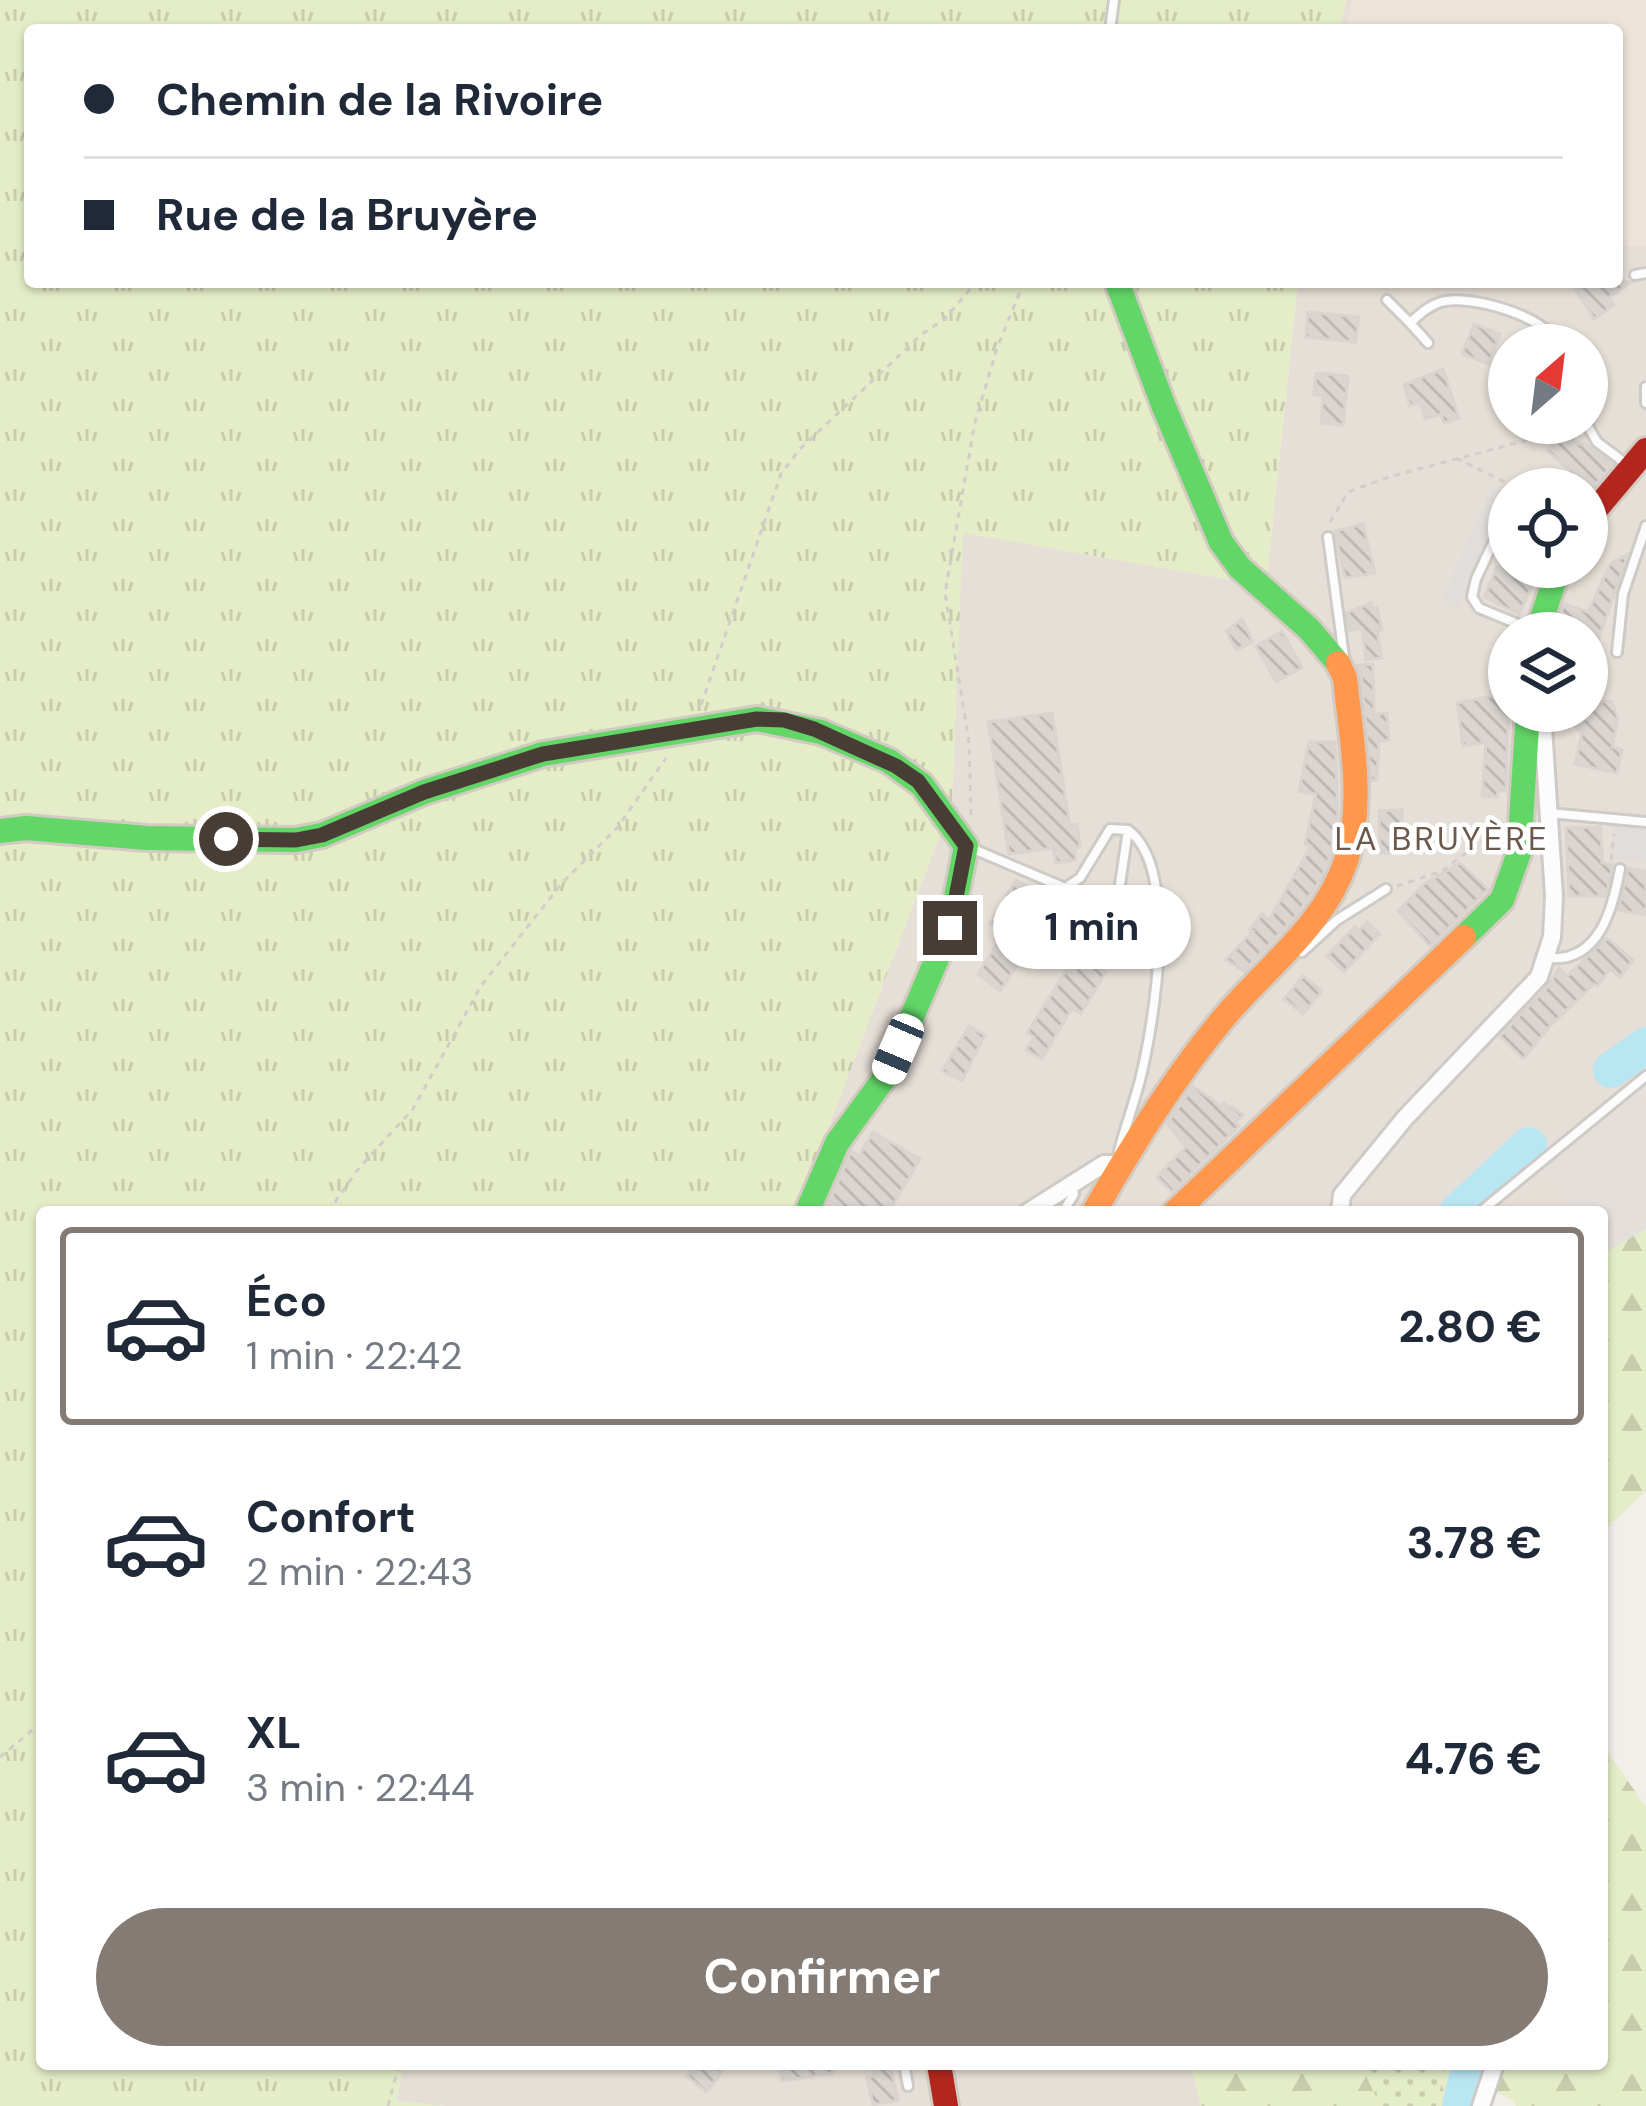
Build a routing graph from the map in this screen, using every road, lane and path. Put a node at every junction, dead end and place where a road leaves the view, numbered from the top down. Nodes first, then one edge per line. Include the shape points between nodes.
1 (1646, 274) edge
2 (1635, 275) dead end
3 (971, 288) edge
4 (1022, 288) edge
5 (1119, 288) edge
6 (1387, 300) dead end
7 (1410, 323) junction
8 (1540, 324) edge
9 (1428, 343) dead end
10 (1646, 387) edge
11 (1646, 403) edge
12 (1508, 444) edge
13 (1602, 444) edge
14 (1455, 458) junction
15 (1638, 459) edge
16 (1488, 474) edge
17 (1608, 495) edge
18 (1646, 526) edge
19 (1328, 537) joint
20 (1488, 554) edge
21 (1489, 612) edge
22 (1617, 652) dead end
23 (1340, 663) junction
24 (1527, 732) edge
25 (1543, 732) edge
26 (686, 733) junction
27 (1548, 813) junction
28 (1616, 818) junction
29 (1522, 822) junction
30 (1646, 822) edge
31 (1128, 830) junction
32 (0, 831) edge
33 (966, 846) junction
34 (1619, 869) joint
35 (1386, 889) joint
36 (1106, 922) dead end
37 (1548, 958) junction
38 (1246, 992) junction
39 (1646, 1076) edge
40 (1120, 1164) junction
41 (1072, 1186) junction
42 (332, 1206) edge
43 (810, 1206) edge
44 (1038, 1206) edge
45 (1067, 1206) edge
46 (1097, 1206) edge
47 (1181, 1206) edge
48 (1341, 1206) edge
49 (1487, 1206) edge
50 (36, 1727) edge
51 (0, 1757) edge
52 (397, 2070) edge
53 (905, 2070) edge
54 (940, 2070) edge
55 (1493, 2070) edge
56 (908, 2086) dead end
57 (388, 2106) edge
58 (946, 2106) edge
59 (1481, 2106) edge

1 - 2 lane
3 - 26 path via 781,474
4 - 33 path via 975,422 945,593 969,742
5 - 23 street via 1223,546
6 - 7 lane
7 - 8 lane via 1434,304 1471,300
7 - 9 lane
10 - 11 lane
12 - 14 path
13 - 15 lane
14 - 16 path
14 - 19 path via 1348,492
15 - 17 street
18 - 22 lane via 1623,594
19 - 23 lane
20 - 21 lane via 1472,597
23 - 38 street via 1354,790 1345,866 1302,935
24 - 29 street
25 - 27 street
26 - 32 street via 543,754 296,840
26 - 33 street via 784,720 851,745 918,781
26 - 42 path via 482,986 413,1109
27 - 28 lane
27 - 37 street
28 - 30 lane
28 - 34 path via 1611,861
29 - 35 path via 1504,825 1430,878
29 - 47 street via 1516,870 1490,914
31 - 33 lane via 1110,829 1080,878 1065,887
31 - 36 lane
31 - 40 lane via 1153,867 1159,957
33 - 43 street via 950,928 888,1073 838,1143
34 - 37 lane via 1601,932 1563,958
35 - 38 lane via 1337,920 1258,992
37 - 48 street via 1405,1118
38 - 40 street
39 - 49 lane
40 - 41 street via 1104,1164
40 - 46 street
41 - 44 street
41 - 45 lane
50 - 51 path
52 - 57 path
53 - 56 lane
54 - 58 street
55 - 59 street

